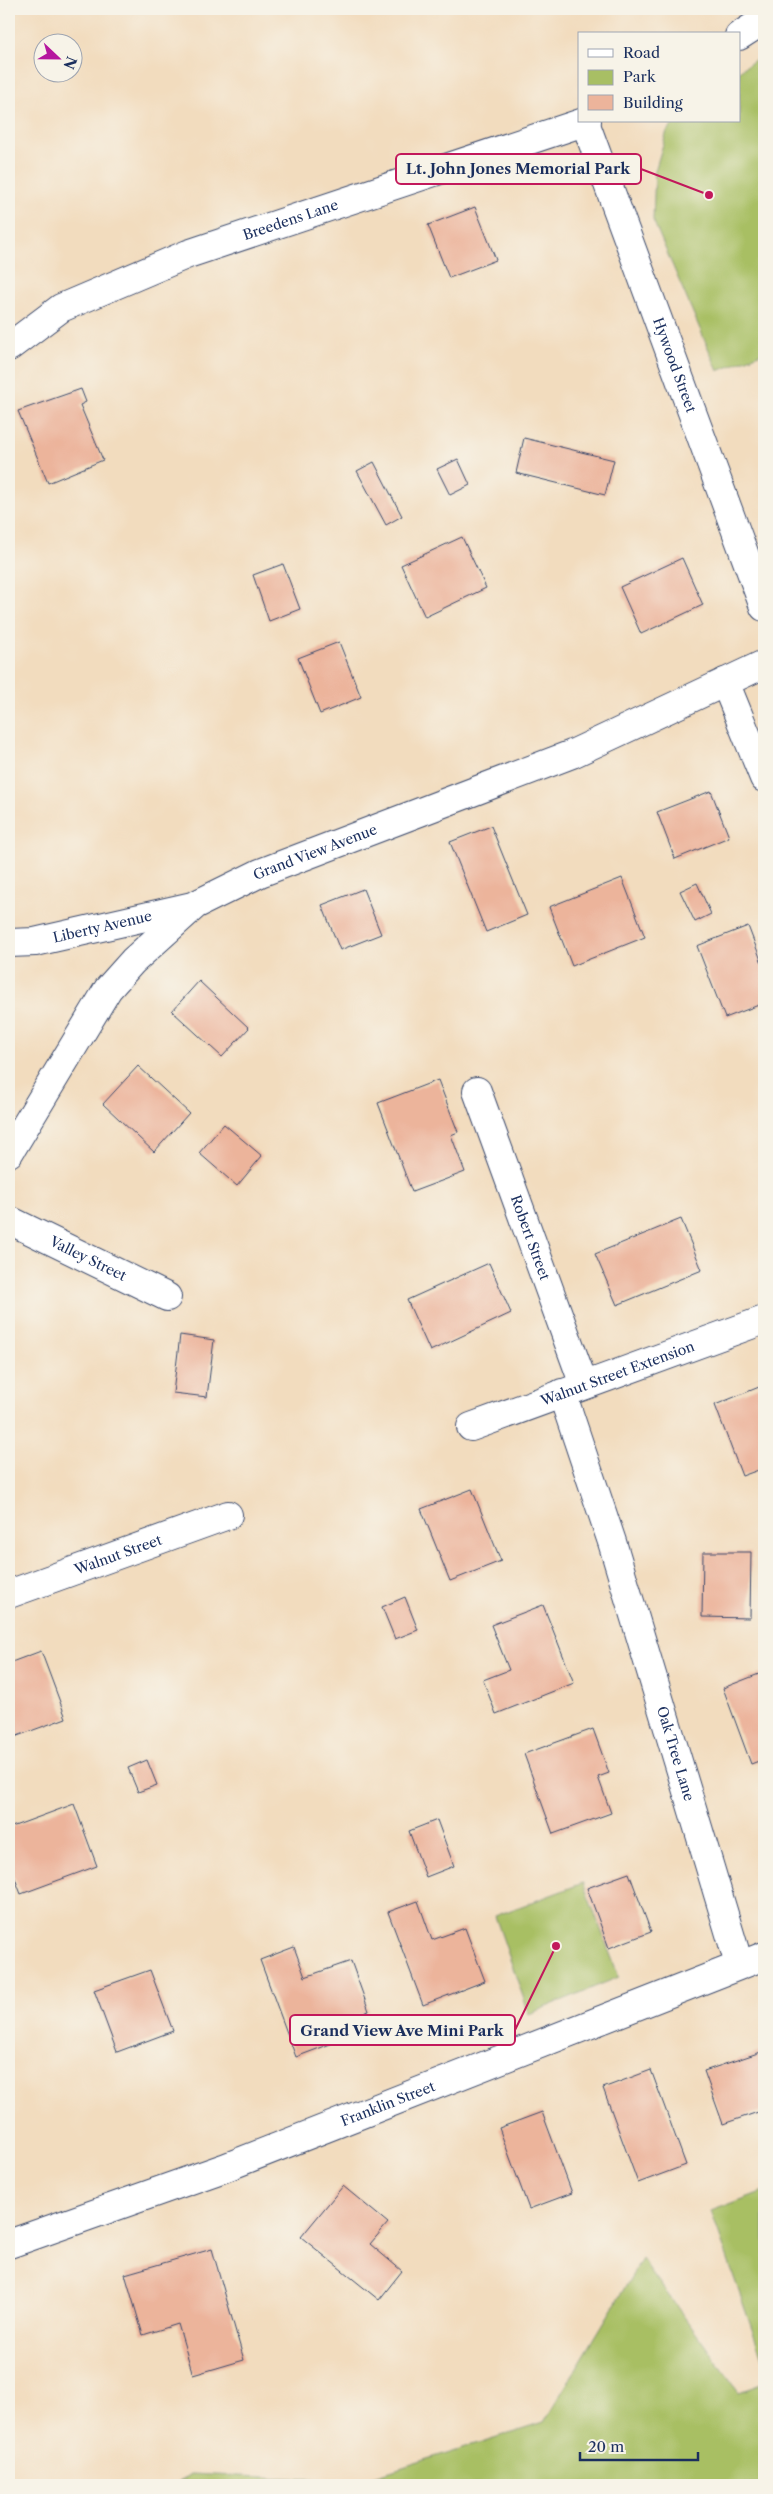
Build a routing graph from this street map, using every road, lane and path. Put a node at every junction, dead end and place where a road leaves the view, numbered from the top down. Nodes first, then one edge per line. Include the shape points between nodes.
1 (764, 20) edge
2 (740, 35) edge
3 (586, 122) edge
4 (9, 346) edge
5 (764, 607) edge
6 (764, 664) edge
7 (725, 682) junction
8 (764, 778) edge
9 (195, 905) junction
10 (9, 943) edge
11 (477, 1091) dead end
12 (9, 1153) edge
13 (9, 1220) edge
14 (167, 1297) dead end
15 (764, 1320) edge
16 (573, 1390) junction
17 (471, 1427) dead end
18 (582, 1456) joint
19 (228, 1515) dead end
20 (9, 1594) edge
21 (752, 1960) edge
22 (9, 2244) edge

1 - 2 street
3 - 4 street, Breedens Lane via 188,254 61,308
3 - 5 street, Hywood Street
6 - 7 street
7 - 8 street
7 - 9 street, Grand View Avenue via 572,754 260,873
9 - 10 street, Liberty Avenue via 35,942
9 - 12 street, Grand View Avenue via 108,988
11 - 16 street, Robert Street
13 - 14 street, Valley Street
15 - 16 street, Walnut Street Extension
16 - 17 street, Walnut Street Extension
16 - 18 street, Robert Street
18 - 21 street, Oak Tree Lane
19 - 20 street, Walnut Street
21 - 22 street, Franklin Street via 224,2168

